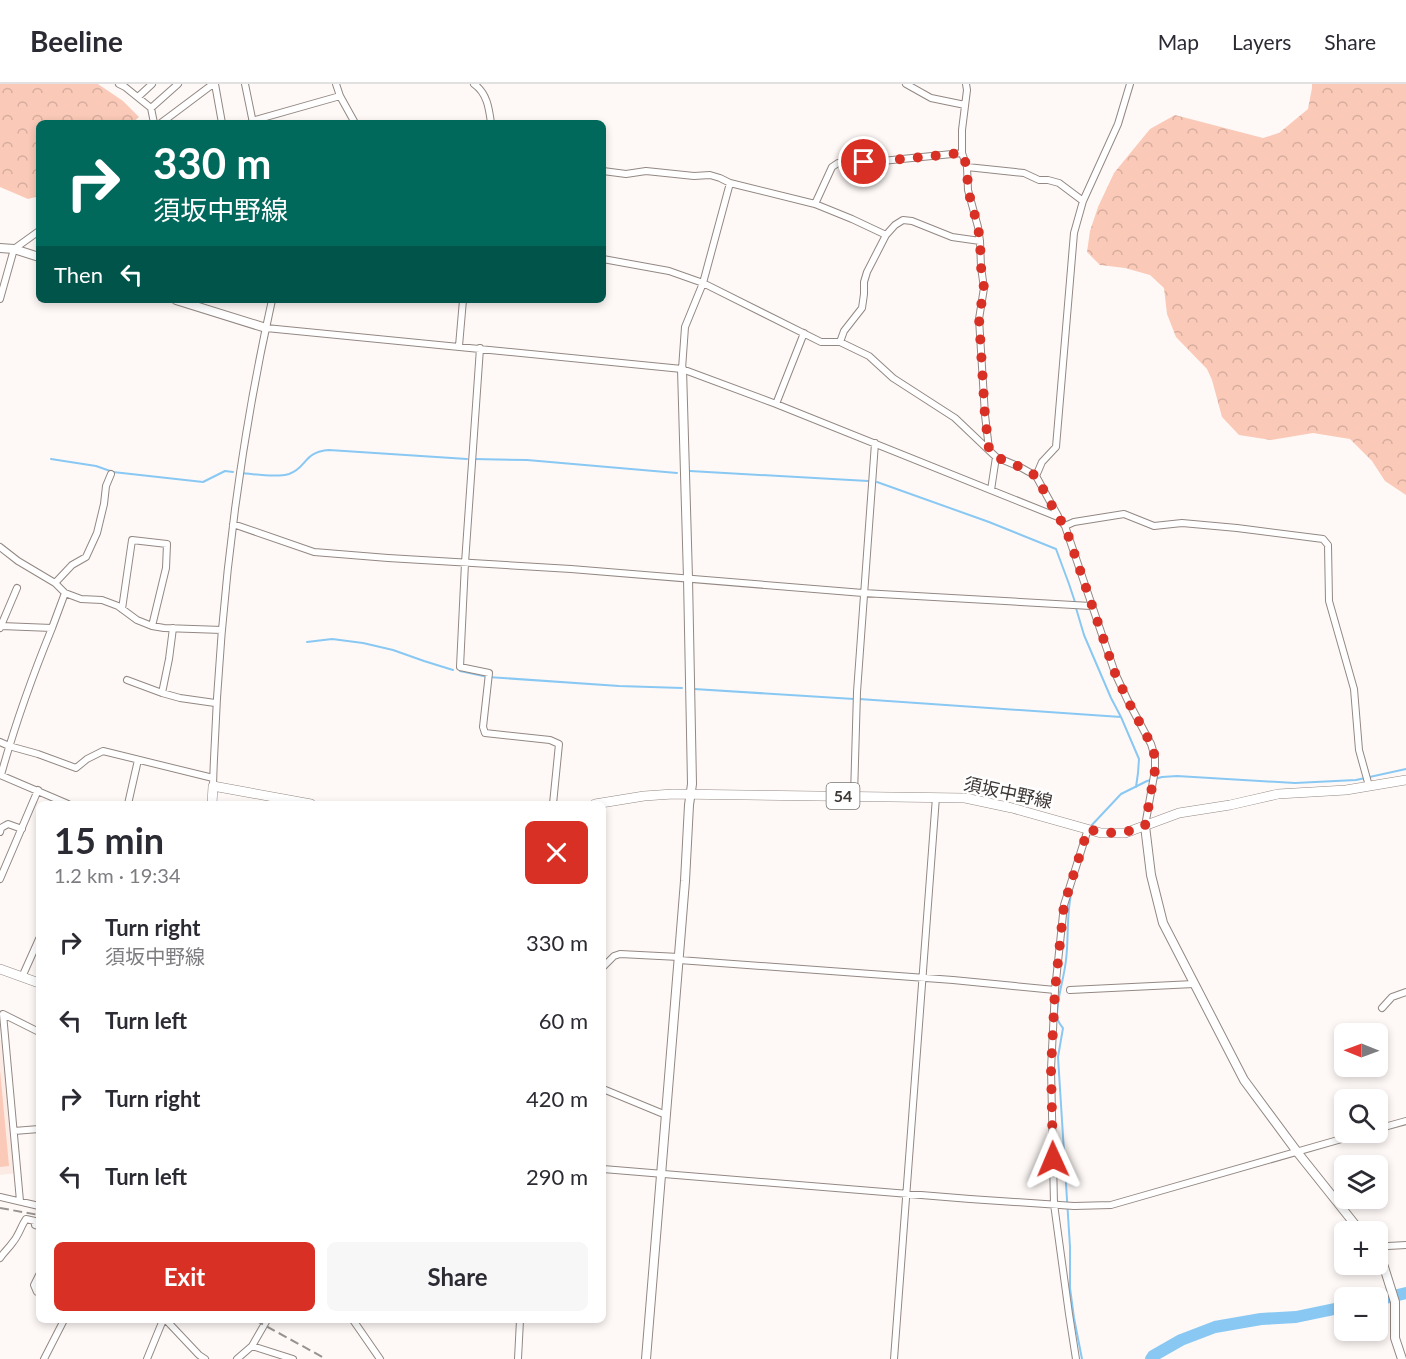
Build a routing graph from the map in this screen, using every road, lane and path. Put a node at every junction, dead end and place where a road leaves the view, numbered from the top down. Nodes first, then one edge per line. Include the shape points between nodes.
1 (152, 84) edge
2 (178, 84) edge
3 (214, 84) edge
4 (245, 84) edge
5 (336, 84) edge
6 (474, 84) edge
7 (906, 84) edge
8 (966, 84) edge
9 (1130, 84) edge
10 (124, 85) edge
11 (340, 96) junction
12 (138, 97) junction
13 (965, 105) junction
14 (151, 108) junction
15 (153, 120) edge
16 (165, 120) edge
17 (221, 120) edge
18 (252, 120) edge
19 (259, 120) edge
20 (353, 120) edge
21 (491, 120) edge
22 (962, 153) junction
23 (967, 167) junction
24 (606, 171) edge
25 (730, 183) junction
26 (1083, 201) junction
27 (815, 204) junction
28 (36, 233) edge
29 (886, 235) junction
30 (980, 241) junction
31 (0, 248) edge
32 (14, 249) junction
33 (36, 256) edge
34 (606, 260) edge
35 (703, 283) junction
36 (0, 299) edge
37 (186, 303) edge
38 (271, 303) edge
39 (463, 303) edge
40 (266, 328) junction
41 (804, 333) junction
42 (840, 342) junction
43 (459, 346) junction
44 (480, 348) junction
45 (682, 369) junction
46 (776, 404) junction
47 (875, 443) junction
48 (989, 449) junction
49 (996, 457) junction
50 (111, 474) dead end
51 (1036, 476) junction
52 (991, 490) junction
53 (1058, 517) junction
54 (233, 524) junction
55 (1065, 526) junction
56 (0, 547) edge
57 (465, 563) junction
58 (688, 578) junction
59 (55, 583) junction
60 (17, 588) dead end
61 (65, 593) junction
62 (863, 593) junction
63 (1091, 606) junction
64 (122, 609) junction
65 (152, 626) junction
66 (0, 627) edge
67 (52, 628) junction
68 (173, 628) junction
69 (222, 630) junction
70 (127, 680) dead end
71 (162, 693) junction
72 (216, 703) junction
73 (0, 742) edge
74 (9, 747) junction
75 (138, 760) junction
76 (1, 775) edge
77 (1406, 780) edge
78 (213, 782) junction
79 (1369, 784) junction
80 (38, 790) junction
81 (690, 794) junction
82 (854, 796) junction
83 (936, 798) junction
84 (62, 801) edge
85 (129, 801) edge
86 (212, 801) edge
87 (275, 801) edge
88 (553, 801) edge
89 (606, 802) edge
90 (1145, 826) junction
91 (22, 829) junction
92 (1088, 829) junction
93 (0, 832) edge
94 (0, 879) edge
95 (36, 946) edge
96 (679, 959) junction
97 (606, 964) edge
98 (0, 969) edge
99 (22, 977) junction
100 (923, 978) junction
101 (36, 982) edge
102 (1194, 984) junction
103 (1055, 990) junction
104 (1070, 990) dead end
105 (1406, 992) edge
106 (1382, 1008) dead end
107 (36, 1030) edge
108 (606, 1090) edge
109 (666, 1115) junction
110 (1406, 1120) edge
111 (1388, 1126) edge
112 (36, 1129) edge
113 (14, 1131) junction
114 (1334, 1142) edge
115 (1298, 1153) junction
116 (606, 1169) edge
117 (661, 1174) junction
118 (906, 1194) junction
119 (0, 1197) edge
120 (20, 1201) junction
121 (1055, 1204) junction
122 (36, 1205) edge
123 (1352, 1221) edge
124 (36, 1225) edge
125 (1406, 1245) edge
126 (1388, 1246) edge
127 (0, 1258) edge
128 (1387, 1275) edge
129 (62, 1323) edge
130 (163, 1323) edge
131 (167, 1323) edge
132 (265, 1323) edge
133 (355, 1323) edge
134 (520, 1323) edge
135 (252, 1346) junction
136 (44, 1359) edge
137 (147, 1359) edge
138 (205, 1359) edge
139 (237, 1359) edge
140 (293, 1359) edge
141 (380, 1359) edge
142 (518, 1359) edge
143 (646, 1359) edge
144 (894, 1359) edge
145 (1076, 1359) edge
146 (1402, 1359) edge

1 - 12 street
2 - 14 street
3 - 16 street
3 - 17 street
4 - 18 street
5 - 11 street
6 - 21 street via 485,97
7 - 13 street via 931,98
8 - 13 street
9 - 26 street via 1119,124
10 - 12 street
11 - 19 street
11 - 20 street
12 - 14 street
13 - 22 street
14 - 15 street
22 - 23 street
22 - 27 street via 837,163
23 - 26 street via 1024,172 1059,183
23 - 30 street
24 - 25 street via 710,175
25 - 27 street
25 - 35 street
26 - 51 street via 1074,233 1056,447 1042,462
27 - 29 street
28 - 32 street
29 - 30 street via 903,220 952,237
29 - 42 street via 867,272 862,308
30 - 48 street via 984,288 979,318
31 - 32 street
32 - 33 street
32 - 36 street
34 - 35 street via 669,271
35 - 41 street
35 - 45 street via 685,327
37 - 40 street
38 - 40 street
39 - 43 street
40 - 43 street
40 - 54 street
41 - 42 street via 821,342
41 - 46 street
42 - 48 street via 869,356 893,378 955,418
43 - 44 street
44 - 45 street
44 - 57 street
45 - 46 street
45 - 58 street
46 - 47 street
47 - 52 street
47 - 62 street
48 - 49 street
49 - 51 street
49 - 52 street
50 - 59 street via 97,533 86,557
51 - 53 street
52 - 53 street
53 - 55 street
54 - 57 street via 314,552
54 - 69 street
55 - 63 street
55 - 79 street via 1124,514 1154,526 1226,527 1323,539 1328,545 1329,601 1354,689 1359,750
56 - 59 street
57 - 58 street
57 - 88 street via 460,667 489,673 485,733 559,744
58 - 62 street
58 - 81 street
59 - 61 street
60 - 66 street
61 - 64 street via 102,600
61 - 67 street
62 - 63 street
62 - 82 street
63 - 90 street via 1115,673 1155,757
64 - 65 street
64 - 65 street via 132,540 167,544 166,568
65 - 68 street
66 - 67 street
67 - 74 street
68 - 69 street
68 - 71 street
69 - 72 street
70 - 71 street
71 - 72 street
72 - 78 street
73 - 74 street
74 - 75 street via 76,768 103,751
74 - 76 street
75 - 78 street
75 - 85 street
76 - 80 street
77 - 79 main road, 須坂中野線 / 54
78 - 86 main road
78 - 87 main road
79 - 90 main road, 須坂中野線 / 54 via 1346,790 1272,795 1179,813
80 - 84 street
80 - 91 street
81 - 82 main road, 須坂中野線 / 54
81 - 89 main road, 須坂中野線 / 54
81 - 96 street
82 - 83 main road, 須坂中野線 / 54
83 - 92 main road, 須坂中野線 / 54 via 980,800
83 - 100 street
90 - 92 main road, 須坂中野線 / 54 via 1120,833
90 - 102 street via 1151,875 1163,923
91 - 93 street via 8,824
91 - 94 street
92 - 103 street via 1064,905
95 - 99 street
96 - 97 street via 620,954
96 - 100 street
96 - 109 street
98 - 99 main road
99 - 101 main road
100 - 103 street
100 - 118 street
102 - 104 street
102 - 115 street via 1244,1080
103 - 121 street via 1051,1069
105 - 106 street via 1392,997
107 - 113 street via 3,1014
108 - 109 street
109 - 117 street
110 - 111 street
112 - 113 street
113 - 120 street
114 - 115 street
115 - 121 street via 1111,1205
115 - 123 street
116 - 117 street
117 - 118 street
117 - 143 street
118 - 121 street
118 - 144 street
119 - 120 street
120 - 122 street
121 - 145 street
124 - 127 street via 35,1221 26,1219 15,1241
125 - 126 street
128 - 146 street via 1395,1302 1395,1338
129 - 136 street
130 - 137 street
131 - 138 street
132 - 135 street
133 - 141 street
134 - 142 street
135 - 139 street
135 - 140 street

